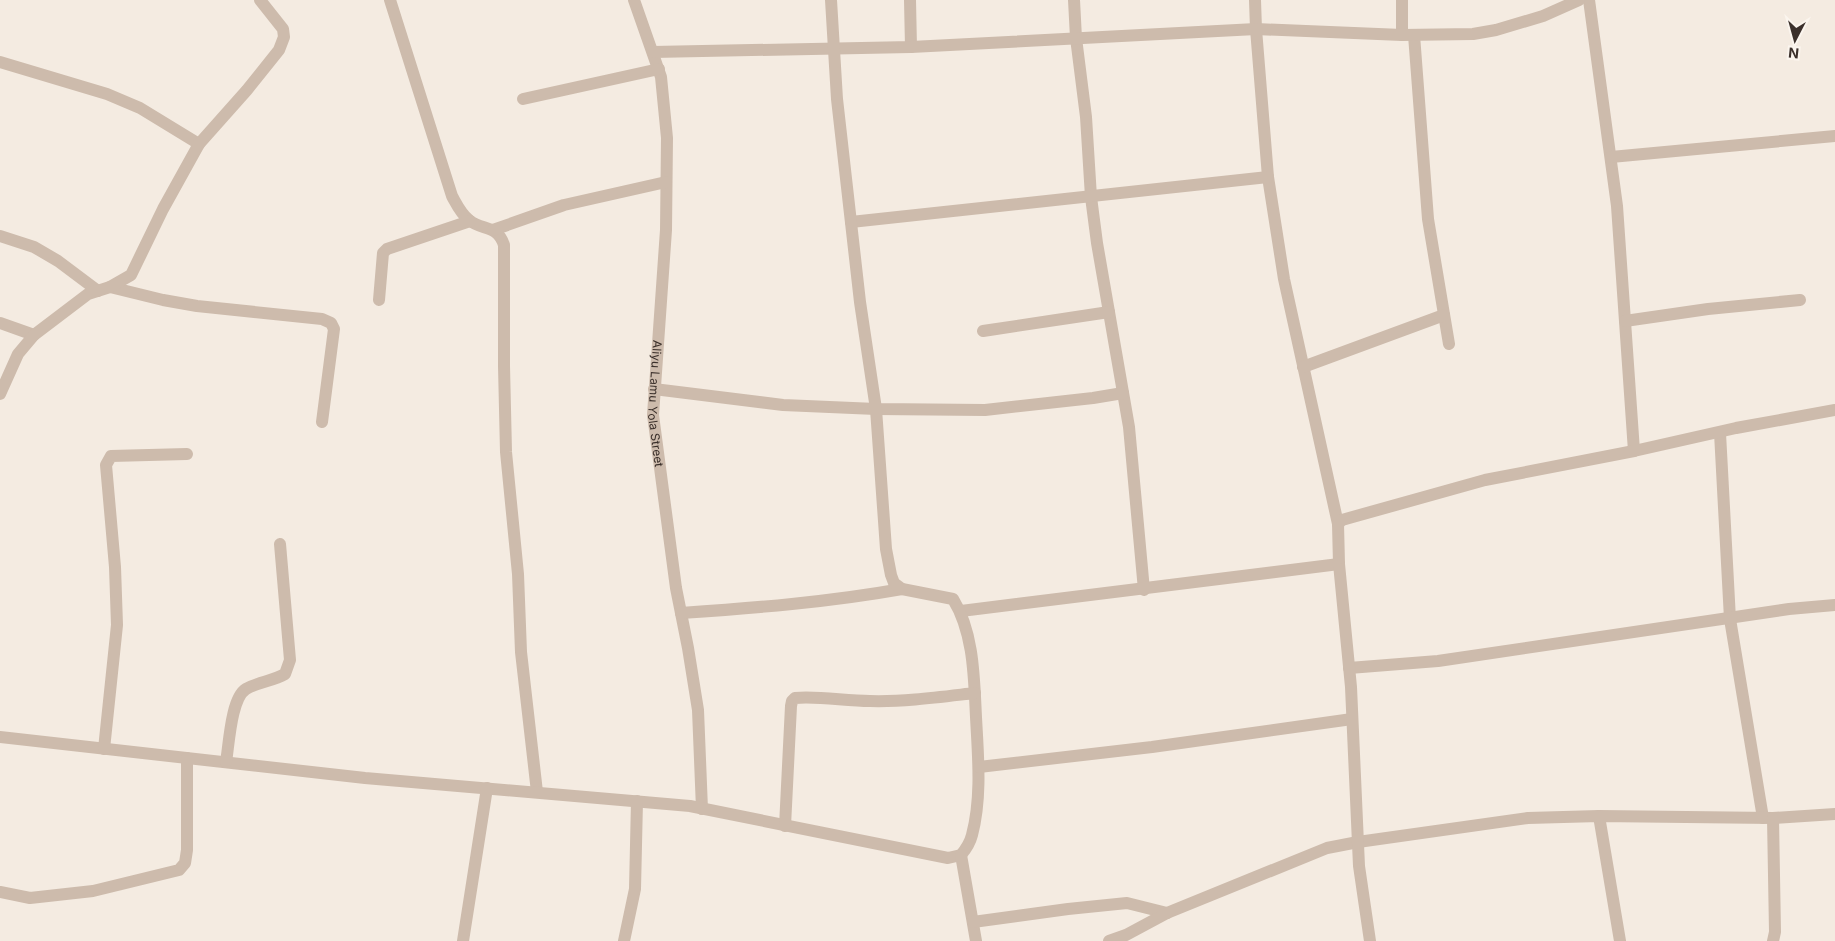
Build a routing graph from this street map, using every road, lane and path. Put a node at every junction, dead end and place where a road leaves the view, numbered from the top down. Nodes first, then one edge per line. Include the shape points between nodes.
1 (260, 0) edge
2 (390, 0) edge
3 (634, 0) edge
4 (831, 0) edge
5 (910, 0) edge
6 (1074, 0) edge
7 (1255, 0) edge
8 (1402, 0) edge
9 (1579, 0) edge
10 (1589, 0) edge
11 (1256, 29) junction
12 (1408, 35) junction
13 (1076, 38) junction
14 (911, 47) junction
15 (834, 49) junction
16 (653, 52) junction
17 (0, 62) edge
18 (659, 69) junction
19 (523, 99) dead end
20 (1835, 136) edge
21 (199, 144) junction
22 (1611, 157) junction
23 (1268, 177) junction
24 (666, 182) junction
25 (1091, 197) junction
26 (470, 222) junction
27 (851, 222) junction
28 (493, 230) junction
29 (0, 236) edge
30 (104, 289) junction
31 (379, 300) dead end
32 (1800, 300) dead end
33 (1109, 312) junction
34 (1444, 315) junction
35 (1625, 321) junction
36 (0, 323) edge
37 (983, 331) dead end
38 (34, 335) junction
39 (1449, 344) dead end
40 (1303, 368) junction
41 (654, 389) junction
42 (1123, 392) junction
43 (0, 393) edge
44 (876, 409) junction
45 (1835, 410) edge
46 (322, 422) dead end
47 (1720, 433) junction
48 (1634, 451) junction
49 (187, 454) dead end
50 (1338, 524) junction
51 (280, 544) dead end
52 (1339, 564) junction
53 (902, 589) junction
54 (1144, 590) junction
55 (1835, 605) edge
56 (961, 612) junction
57 (681, 613) junction
58 (1730, 618) junction
59 (1349, 668) junction
60 (975, 693) junction
61 (1352, 719) junction
62 (0, 737) edge
63 (104, 749) junction
64 (187, 758) junction
65 (226, 762) junction
66 (979, 767) junction
67 (487, 788) junction
68 (538, 792) junction
69 (637, 801) junction
70 (702, 809) junction
71 (1835, 814) edge
72 (1599, 816) junction
73 (1768, 818) junction
74 (785, 826) junction
75 (1358, 842) junction
76 (961, 855) junction
77 (0, 892) edge
78 (1167, 913) junction
79 (973, 922) junction
80 (463, 941) edge
81 (624, 941) edge
82 (976, 941) edge
83 (1110, 941) edge
84 (1370, 941) edge
85 (1620, 941) edge
86 (1774, 941) edge

1 - 21 street via 283,29 279,50
2 - 26 street via 452,196
3 - 16 street, Aliyu Lamu Yola Street
4 - 15 street
5 - 14 street
6 - 13 street
7 - 11 street
8 - 12 street
9 - 12 street via 1543,16 1496,30 1473,34
10 - 22 street
11 - 12 street
11 - 13 street
11 - 23 street
12 - 34 street via 1428,219
13 - 14 street
13 - 25 street via 1086,117
14 - 15 street
15 - 16 street
15 - 27 street
16 - 18 street, Aliyu Lamu Yola Street
17 - 21 street via 107,94 140,108
18 - 19 street
18 - 24 street, Aliyu Lamu Yola Street via 667,138
20 - 22 street
21 - 30 street via 131,275
22 - 35 street
23 - 25 street
23 - 40 street via 1284,279
24 - 28 street via 564,205
24 - 41 street, Aliyu Lamu Yola Street via 666,230
25 - 27 street
25 - 33 street
26 - 28 street
26 - 31 street via 387,249 383,253
27 - 44 street
28 - 68 street via 501,236 504,245 506,452 518,574 521,652
29 - 30 street via 34,247
30 - 38 street via 88,294
30 - 46 street via 196,306 322,319 331,323 334,329
32 - 35 street
33 - 37 street
33 - 42 street
34 - 39 street
34 - 40 street
35 - 48 street
36 - 38 street
38 - 43 street via 18,354
40 - 50 street
41 - 44 street via 783,405
41 - 57 street, Aliyu Lamu Yola Street via 656,446
42 - 44 street via 985,410
42 - 54 street
44 - 53 street via 886,549 894,583
45 - 47 street
47 - 48 street
47 - 58 street
48 - 50 street via 1485,480 1342,520
49 - 63 street via 110,456 106,465 117,625
50 - 52 street
51 - 65 street via 290,660 285,674 243,691 235,705
52 - 54 street
52 - 59 street
53 - 56 street via 953,599
53 - 57 street via 792,605
54 - 56 street
55 - 58 street
56 - 60 street via 973,662
57 - 70 street, Aliyu Lamu Yola Street via 698,710
58 - 59 street via 1438,661
58 - 73 street
59 - 61 street
60 - 66 street
60 - 74 street via 896,701 795,698 791,706
61 - 66 street
61 - 75 street
62 - 63 street
63 - 64 street
64 - 65 street
64 - 77 street via 187,850 185,863 179,870 93,891 30,898
65 - 67 street
66 - 76 street via 972,834
67 - 68 street
67 - 80 street
68 - 69 street
69 - 70 street
69 - 81 street via 635,889
70 - 74 street
71 - 73 street
72 - 73 street
72 - 75 street via 1528,818
72 - 85 street
73 - 86 street via 1775,887
74 - 76 street via 948,858
75 - 78 street via 1327,848
75 - 84 street
76 - 79 street
78 - 79 street via 1127,903
78 - 83 street
79 - 82 street

